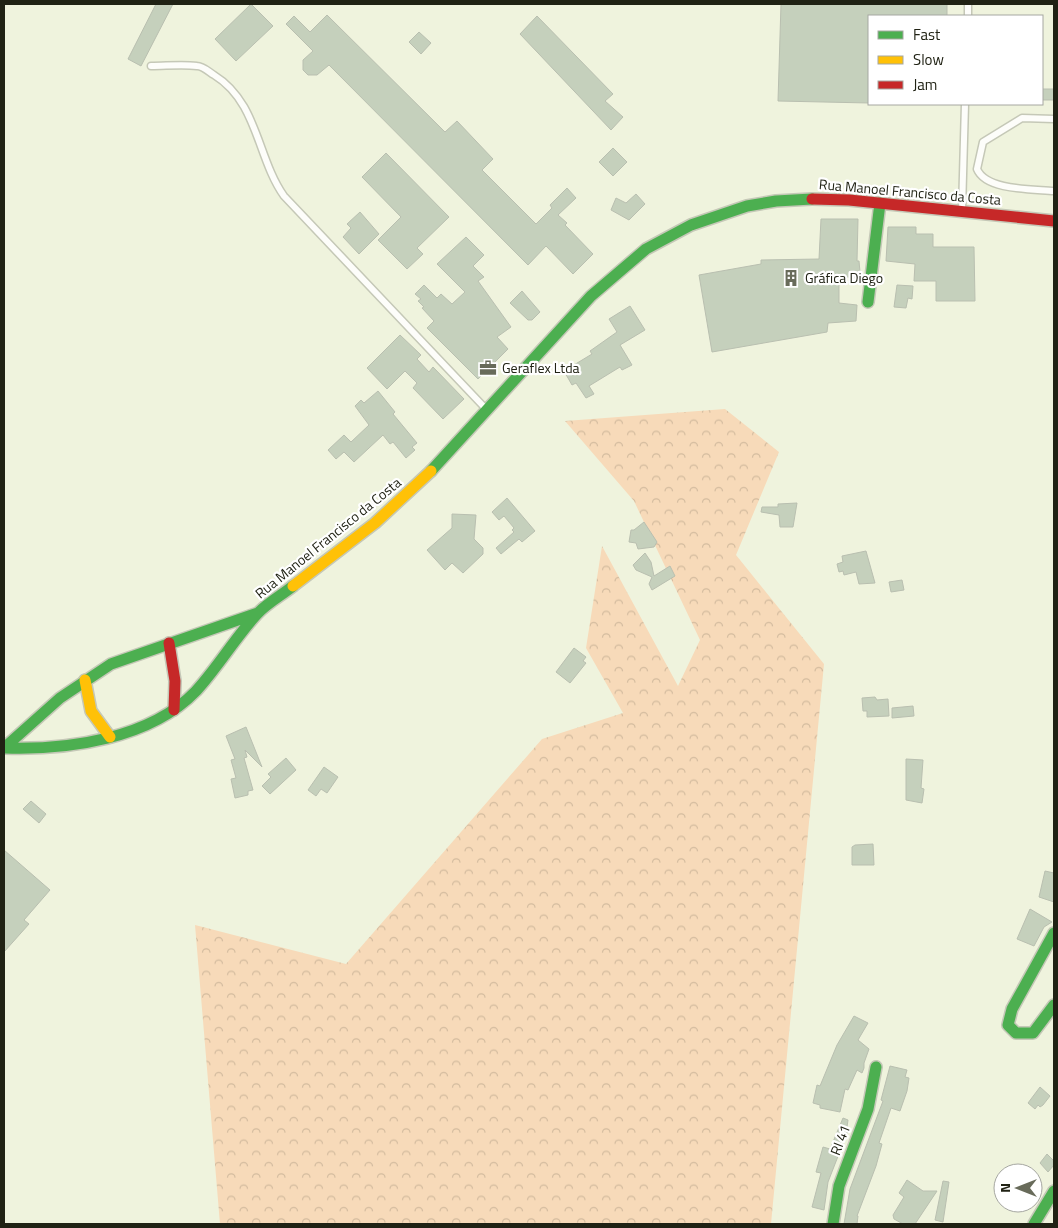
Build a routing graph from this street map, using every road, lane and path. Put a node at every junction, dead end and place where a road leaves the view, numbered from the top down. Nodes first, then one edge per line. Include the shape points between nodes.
1 (151, 66) dead end
2 (965, 105) edge
3 (1054, 119) edge
4 (964, 162) junction
5 (977, 163) junction
6 (1054, 192) edge
7 (880, 203) junction
8 (962, 211) junction
9 (1054, 221) edge
10 (868, 302) dead end
11 (487, 410) junction
12 (258, 612) junction
13 (169, 643) junction
14 (85, 680) junction
15 (174, 710) junction
16 (110, 737) junction
17 (4, 748) edge
18 (1054, 933) edge
19 (1054, 1005) edge
20 (876, 1067) dead end
21 (1054, 1191) edge
22 (833, 1224) edge
23 (1034, 1224) edge

1 - 11 lane via 199,66 218,77 242,101 274,182 284,196
2 - 4 lane
3 - 5 lane via 1029,116 1014,122 983,142
4 - 5 lane
4 - 8 lane
5 - 6 lane via 978,172 997,186
7 - 8 main road, Rua Manoel Francisco da Costa
7 - 10 main road
7 - 11 main road, Rua Manoel Francisco da Costa via 776,200 720,214 670,235 646,248 591,296
8 - 9 main road, Rua Manoel Francisco da Costa
11 - 12 main road, Rua Manoel Francisco da Costa via 428,475 394,506
12 - 13 main road, Rua Manoel Francisco da Costa
12 - 15 main road, Rua Manoel Francisco da Costa via 195,692
13 - 14 main road, Rua Manoel Francisco da Costa via 125,658
13 - 15 main road via 175,680
14 - 16 main road via 91,714
14 - 17 main road, Rua Manoel Francisco da Costa
15 - 16 main road, Rua Manoel Francisco da Costa via 156,722
16 - 17 main road, Rua Manoel Francisco da Costa via 43,749
18 - 19 main road via 1012,1009 1008,1025 1016,1033 1033,1033
20 - 22 main road, RI 41 via 868,1109 840,1186
21 - 23 main road

